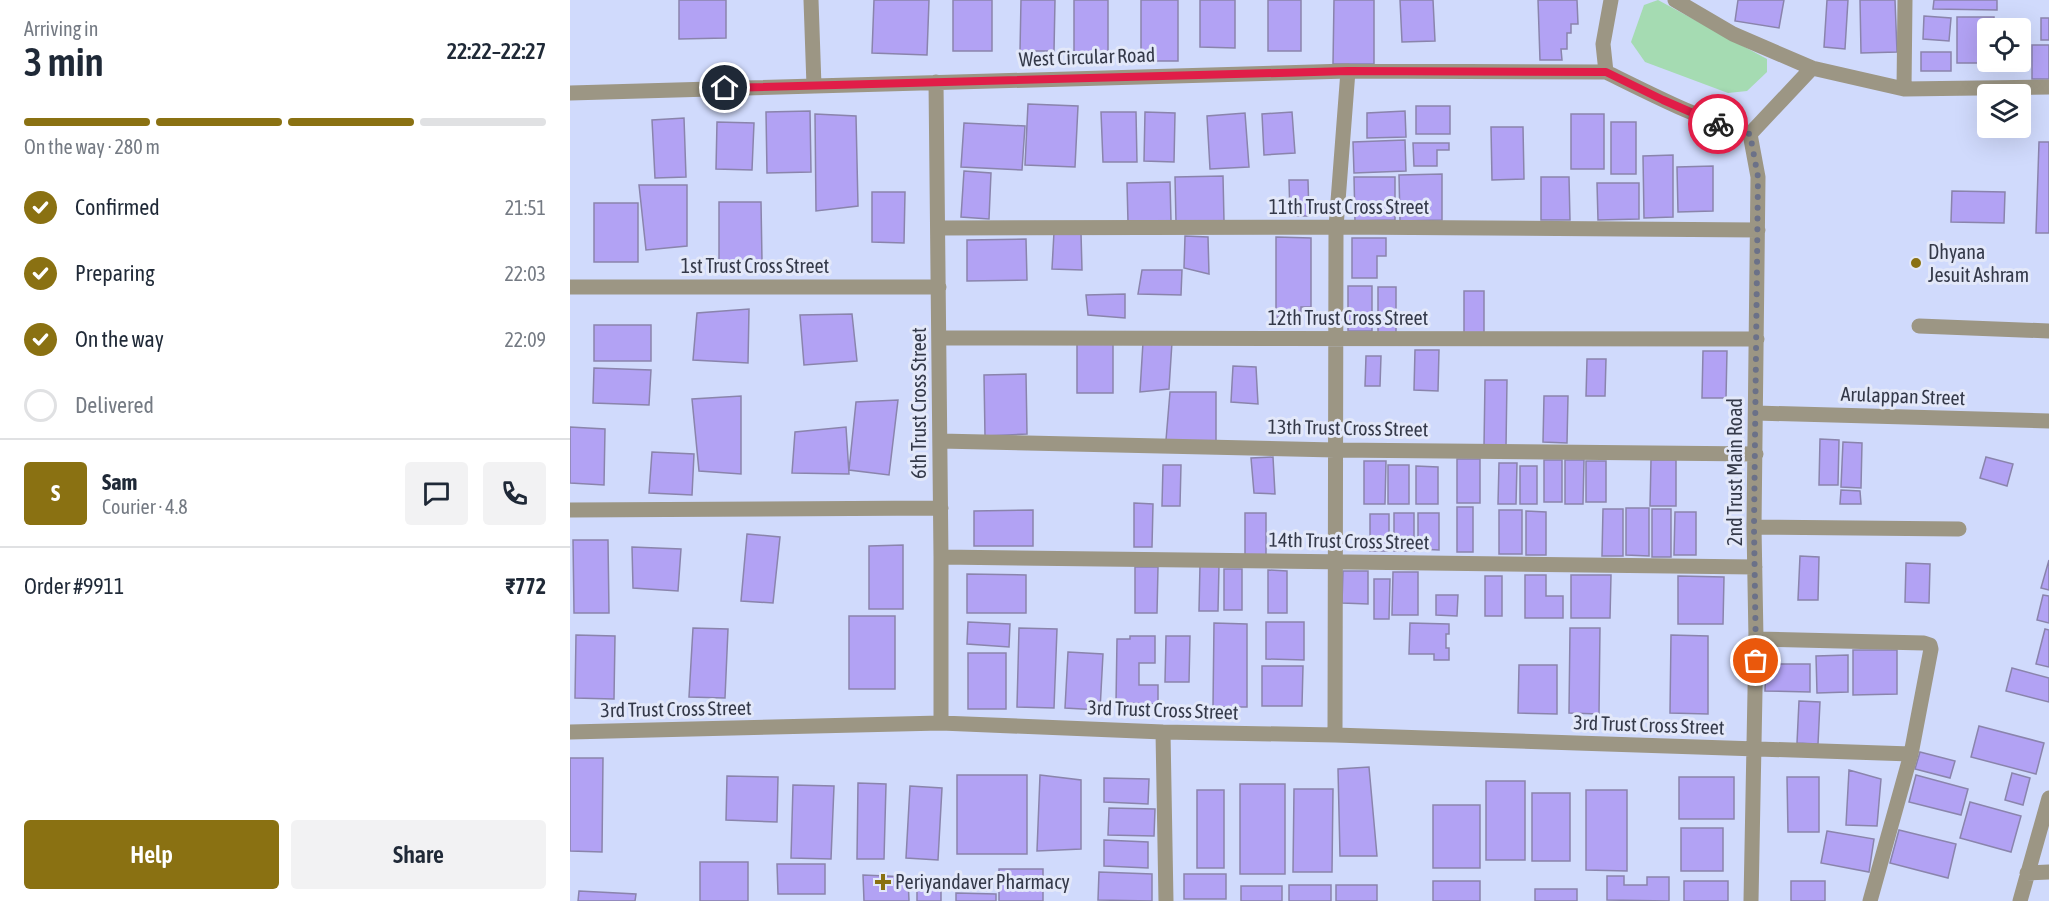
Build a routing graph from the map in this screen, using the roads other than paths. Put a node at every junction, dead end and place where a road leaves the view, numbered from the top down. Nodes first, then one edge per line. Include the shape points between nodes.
1 (811, 0) edge
2 (1611, 0) edge
3 (1905, 0) edge
4 (1678, 1) edge
5 (1812, 68) junction
6 (1348, 71) junction
7 (1606, 72) junction
8 (936, 82) junction
9 (814, 86) junction
10 (2049, 87) edge
11 (1904, 89) junction
12 (570, 93) edge
13 (1750, 134) junction
14 (1335, 227) junction
15 (939, 228) junction
16 (1758, 230) junction
17 (570, 287) edge
18 (939, 287) junction
19 (1919, 326) dead end
20 (2049, 331) edge
21 (939, 338) junction
22 (1335, 339) junction
23 (1757, 339) junction
24 (1756, 412) junction
25 (2049, 421) edge
26 (940, 441) junction
27 (1335, 450) junction
28 (1756, 454) junction
29 (941, 508) junction
30 (570, 510) edge
31 (1754, 527) junction
32 (1959, 529) dead end
33 (941, 557) junction
34 (1336, 561) junction
35 (1755, 567) junction
36 (1756, 639) junction
37 (941, 723) junction
38 (570, 732) edge
39 (1163, 732) junction
40 (1335, 735) junction
41 (1754, 749) junction
42 (1911, 754) junction
43 (2049, 798) edge
44 (2049, 872) edge
45 (2027, 873) junction
46 (1166, 901) edge
47 (1751, 901) edge
48 (1870, 901) edge
49 (2020, 901) edge

1 - 9 street
2 - 7 street via 1604,44
3 - 11 street
4 - 5 street via 1733,34
5 - 11 street
5 - 13 street
6 - 7 street, West Circular Road
6 - 8 street, West Circular Road
6 - 14 street
7 - 13 street via 1722,126
8 - 9 street, West Circular Road
8 - 15 street, 6th Trust Cross Street
9 - 12 street, West Circular Road
10 - 11 street
13 - 16 street, 2nd Trust Main Road via 1758,177
14 - 15 street, 11th Trust Cross Street
14 - 16 street, 11th Trust Cross Street
14 - 22 street
15 - 18 street, 6th Trust Cross Street
16 - 23 street, 2nd Trust Main Road
17 - 18 street, 1st Trust Cross Street
18 - 21 street, 6th Trust Cross Street
19 - 20 street
21 - 22 street, 12th Trust Cross Street
21 - 26 street, 6th Trust Cross Street
22 - 23 street, 12th Trust Cross Street
22 - 27 street
23 - 24 street, 2nd Trust Main Road
24 - 25 street, Arulappan Street
24 - 28 street, 2nd Trust Main Road
26 - 27 street, 13th Trust Cross Street
26 - 29 street, 6th Trust Cross Street
27 - 28 street, 13th Trust Cross Street
27 - 34 street
28 - 31 street, 2nd Trust Main Road
29 - 30 street
29 - 33 street, 6th Trust Cross Street
31 - 32 street
31 - 35 street, 2nd Trust Main Road
33 - 34 street, 14th Trust Cross Street
33 - 37 street, 6th Trust Cross Street
34 - 35 street, 14th Trust Cross Street
34 - 40 street
35 - 36 street, 2nd Trust Main Road
36 - 41 street, 2nd Trust Main Road
36 - 42 street via 1930,645
37 - 38 street, 3rd Trust Cross Street
37 - 39 street, 3rd Trust Cross Street
39 - 40 street, 3rd Trust Cross Street
39 - 46 street
40 - 41 street, 3rd Trust Cross Street
41 - 42 street, 3rd Trust Cross Street
41 - 47 street, 2nd Trust Main Road
42 - 48 street
43 - 45 street
44 - 45 street
45 - 49 street

